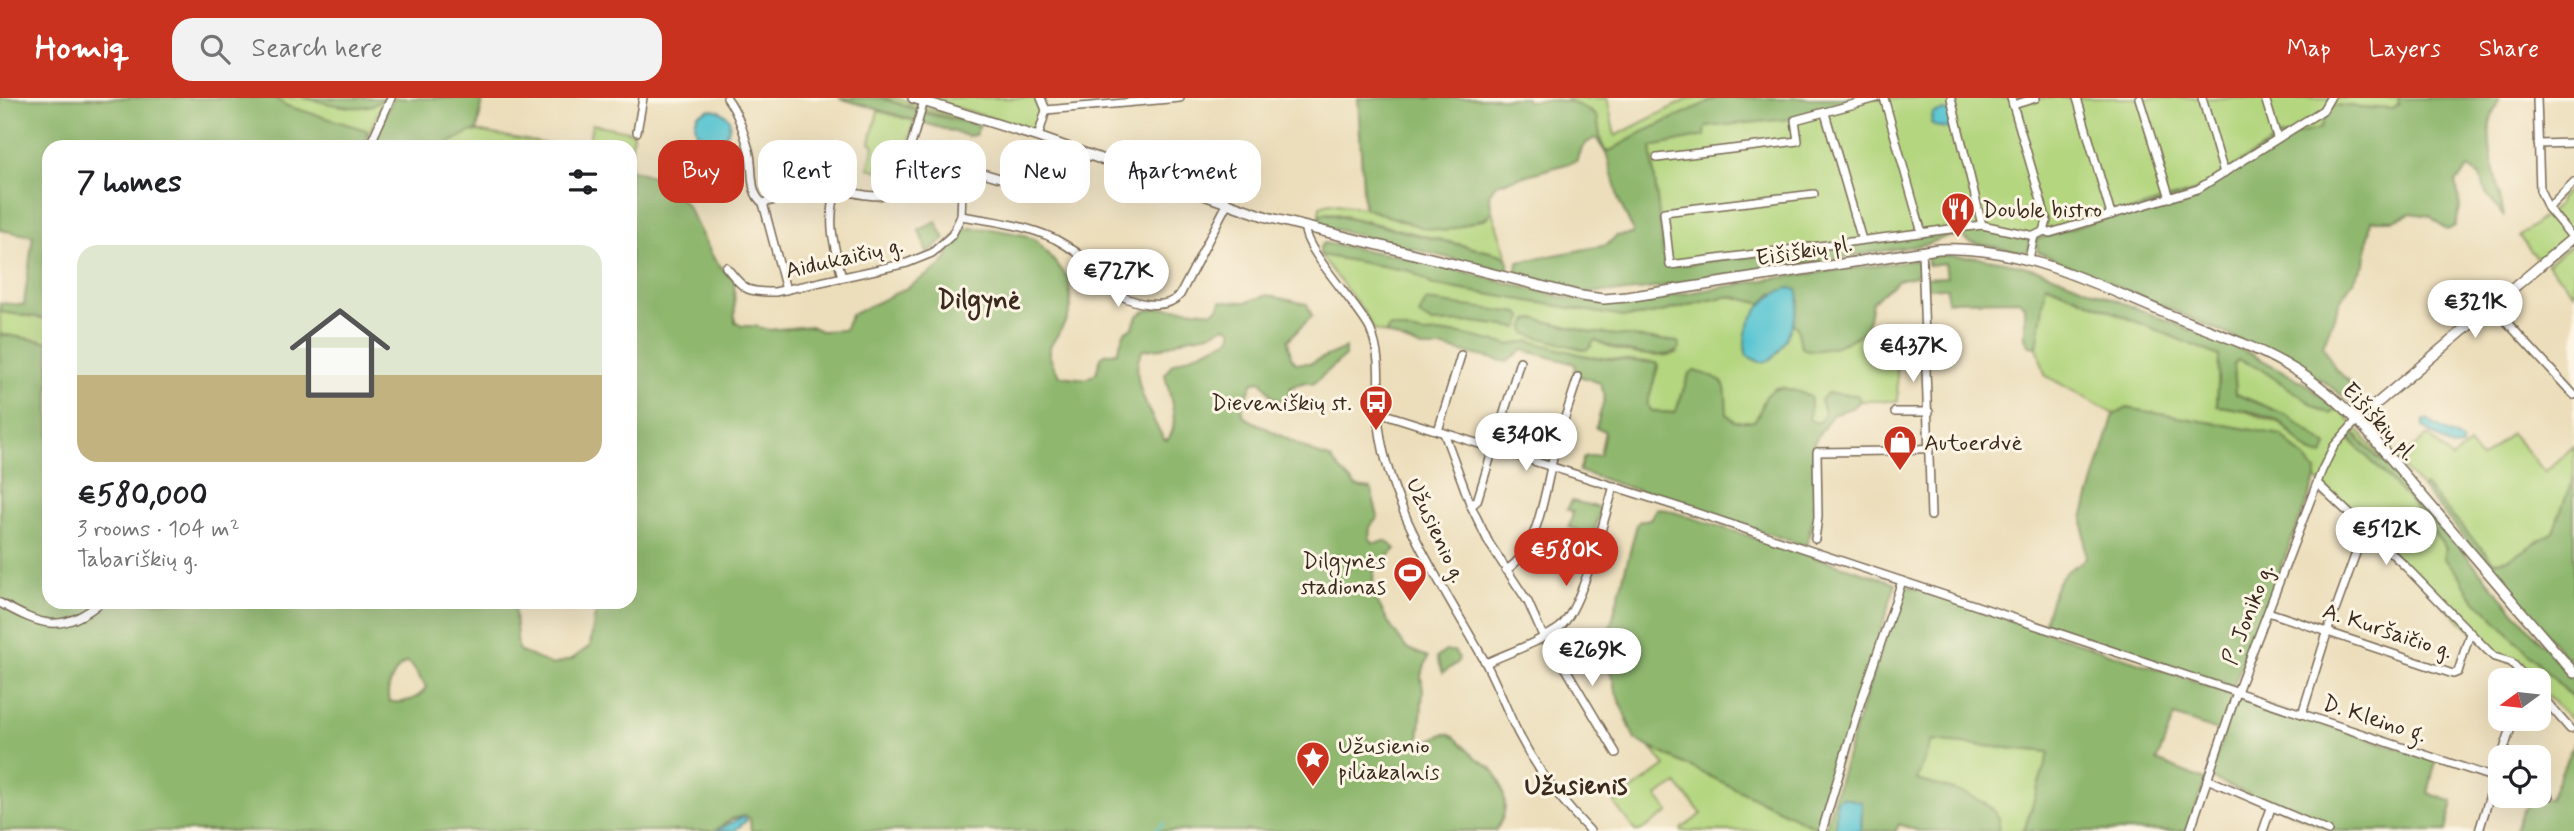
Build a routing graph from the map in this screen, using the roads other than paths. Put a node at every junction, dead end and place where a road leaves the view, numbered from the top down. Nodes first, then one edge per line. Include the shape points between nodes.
1 (391, 98) edge
2 (643, 98) edge
3 (727, 98) edge
4 (913, 98) edge
5 (1041, 98) edge
6 (1180, 98) edge
7 (1877, 98) edge
8 (1884, 98) edge
9 (1951, 98) edge
10 (2036, 98) edge
11 (2077, 98) edge
12 (2139, 98) edge
13 (2202, 98) edge
14 (2265, 98) edge
15 (2329, 98) edge
16 (2537, 98) edge
17 (924, 101) junction
18 (2012, 102) edge
19 (1046, 110) junction
20 (1825, 113) junction
21 (637, 132) dead end
22 (1038, 137) junction
23 (2277, 137) junction
24 (372, 140) edge
25 (912, 140) edge
26 (2574, 143) edge
27 (2538, 144) junction
28 (1657, 158) dead end
29 (2224, 173) junction
30 (2574, 182) edge
31 (1814, 194) dead end
32 (2170, 198) junction
33 (758, 199) edge
34 (764, 203) edge
35 (832, 203) edge
36 (962, 203) edge
37 (1227, 204) junction
38 (2548, 208) junction
39 (2110, 215) junction
40 (961, 216) junction
41 (1982, 225) junction
42 (1305, 227) junction
43 (2044, 231) junction
44 (1922, 233) junction
45 (2034, 236) junction
46 (2573, 238) edge
47 (1862, 240) junction
48 (1922, 251) junction
49 (2029, 259) junction
50 (726, 267) dead end
51 (842, 278) junction
52 (786, 290) junction
53 (2492, 306) junction
54 (1461, 355) dead end
55 (1520, 361) dead end
56 (1578, 377) dead end
57 (2574, 395) edge
58 (1378, 412) junction
59 (1895, 412) dead end
60 (1928, 412) junction
61 (2357, 420) junction
62 (1441, 432) junction
63 (1930, 447) junction
64 (1492, 448) junction
65 (1552, 467) junction
66 (2318, 484) junction
67 (1614, 486) junction
68 (1471, 506) junction
69 (1931, 516) dead end
70 (2365, 528) junction
71 (1815, 539) dead end
72 (1506, 570) junction
73 (1902, 581) junction
74 (0, 603) edge
75 (91, 609) edge
76 (2268, 612) junction
77 (2328, 630) junction
78 (2470, 633) junction
79 (1545, 636) junction
80 (1486, 663) junction
81 (2517, 668) edge
82 (2574, 673) edge
83 (2237, 692) junction
84 (2552, 708) edge
85 (2302, 714) junction
86 (2571, 729) dead end
87 (1616, 753) dead end
88 (2488, 776) edge
89 (2207, 779) junction
90 (2488, 806) edge
91 (2271, 808) junction
92 (1590, 831) edge
93 (1822, 831) edge
94 (2190, 831) edge
95 (2263, 831) edge
96 (2328, 831) edge
97 (2479, 831) edge

1 - 24 street
2 - 21 street
3 - 33 street via 750,153
4 - 17 main road, Eišiškių pl.
5 - 19 street
6 - 19 street
7 - 20 street
8 - 44 street
9 - 41 street
10 - 18 street
11 - 39 street
12 - 32 street
13 - 29 street
14 - 23 street
15 - 23 street via 2323,110
16 - 27 street
17 - 22 main road, Eišiškių pl.
17 - 25 street
18 - 43 street via 2047,221
19 - 22 street
20 - 28 street via 1795,120 1798,141
20 - 47 street
22 - 37 main road, Eišiškių pl.
23 - 29 street
26 - 27 street
27 - 38 street via 2540,190
29 - 32 street via 2198,189
30 - 38 street
31 - 47 street via 1664,212 1670,265
32 - 39 street
34 - 52 street
35 - 51 street via 830,220
36 - 40 street
37 - 40 street via 1178,298 1154,304 1116,292 1084,259 1051,238
37 - 42 main road, Eišiškių pl.
38 - 46 street
39 - 43 street
40 - 51 street, Aidukaičių g. via 953,235 932,253
41 - 44 street
41 - 45 street
42 - 48 main road, Eišiškių pl. via 1604,299
42 - 58 street, Užusienio g. via 1310,246 1370,328 1378,359
43 - 45 street
44 - 47 street
45 - 49 street
46 - 53 main road
48 - 49 main road, Eišiškių pl. via 1961,248
48 - 60 street
49 - 61 main road, Eišiškių pl. via 2262,352 2321,387
50 - 52 street, Aidukaičių g. via 750,291
51 - 52 street, Aidukaičių g.
53 - 57 street
53 - 61 main road
54 - 62 street
55 - 64 street
56 - 65 street
58 - 62 street, D. Kleino g.
58 - 80 street, Užusienio g. via 1387,467 1409,526
59 - 60 street
60 - 63 street
61 - 66 street, P. Joniko g. via 2334,446
61 - 82 main road, Eišiškių pl.
62 - 64 street, D. Kleino g.
62 - 68 street
63 - 69 street
63 - 71 street via 1817,452
64 - 65 street, D. Kleino g.
64 - 68 street via 1477,501
65 - 67 street, D. Kleino g.
65 - 72 street via 1543,508 1520,560
66 - 70 street
66 - 76 street, P. Joniko g.
67 - 73 street, D. Kleino g.
67 - 79 street via 1573,610 1565,623
68 - 72 street
70 - 77 street
70 - 78 street
72 - 79 street
73 - 83 street, D. Kleino g.
73 - 93 street
74 - 75 street via 50,624
76 - 77 street, A. Kuršaičio g.
76 - 83 street, P. Joniko g.
77 - 78 street, A. Kuršaičio g. via 2453,674 2458,672
77 - 85 street
78 - 81 street via 2494,657
79 - 80 street
79 - 87 street
80 - 92 street, Užusienio g. via 1542,775
83 - 85 street, D. Kleino g.
83 - 89 street, P. Joniko g.
84 - 86 street
85 - 88 street, D. Kleino g.
89 - 91 street
89 - 94 street, P. Joniko g.
90 - 97 street
91 - 95 street
91 - 96 street

